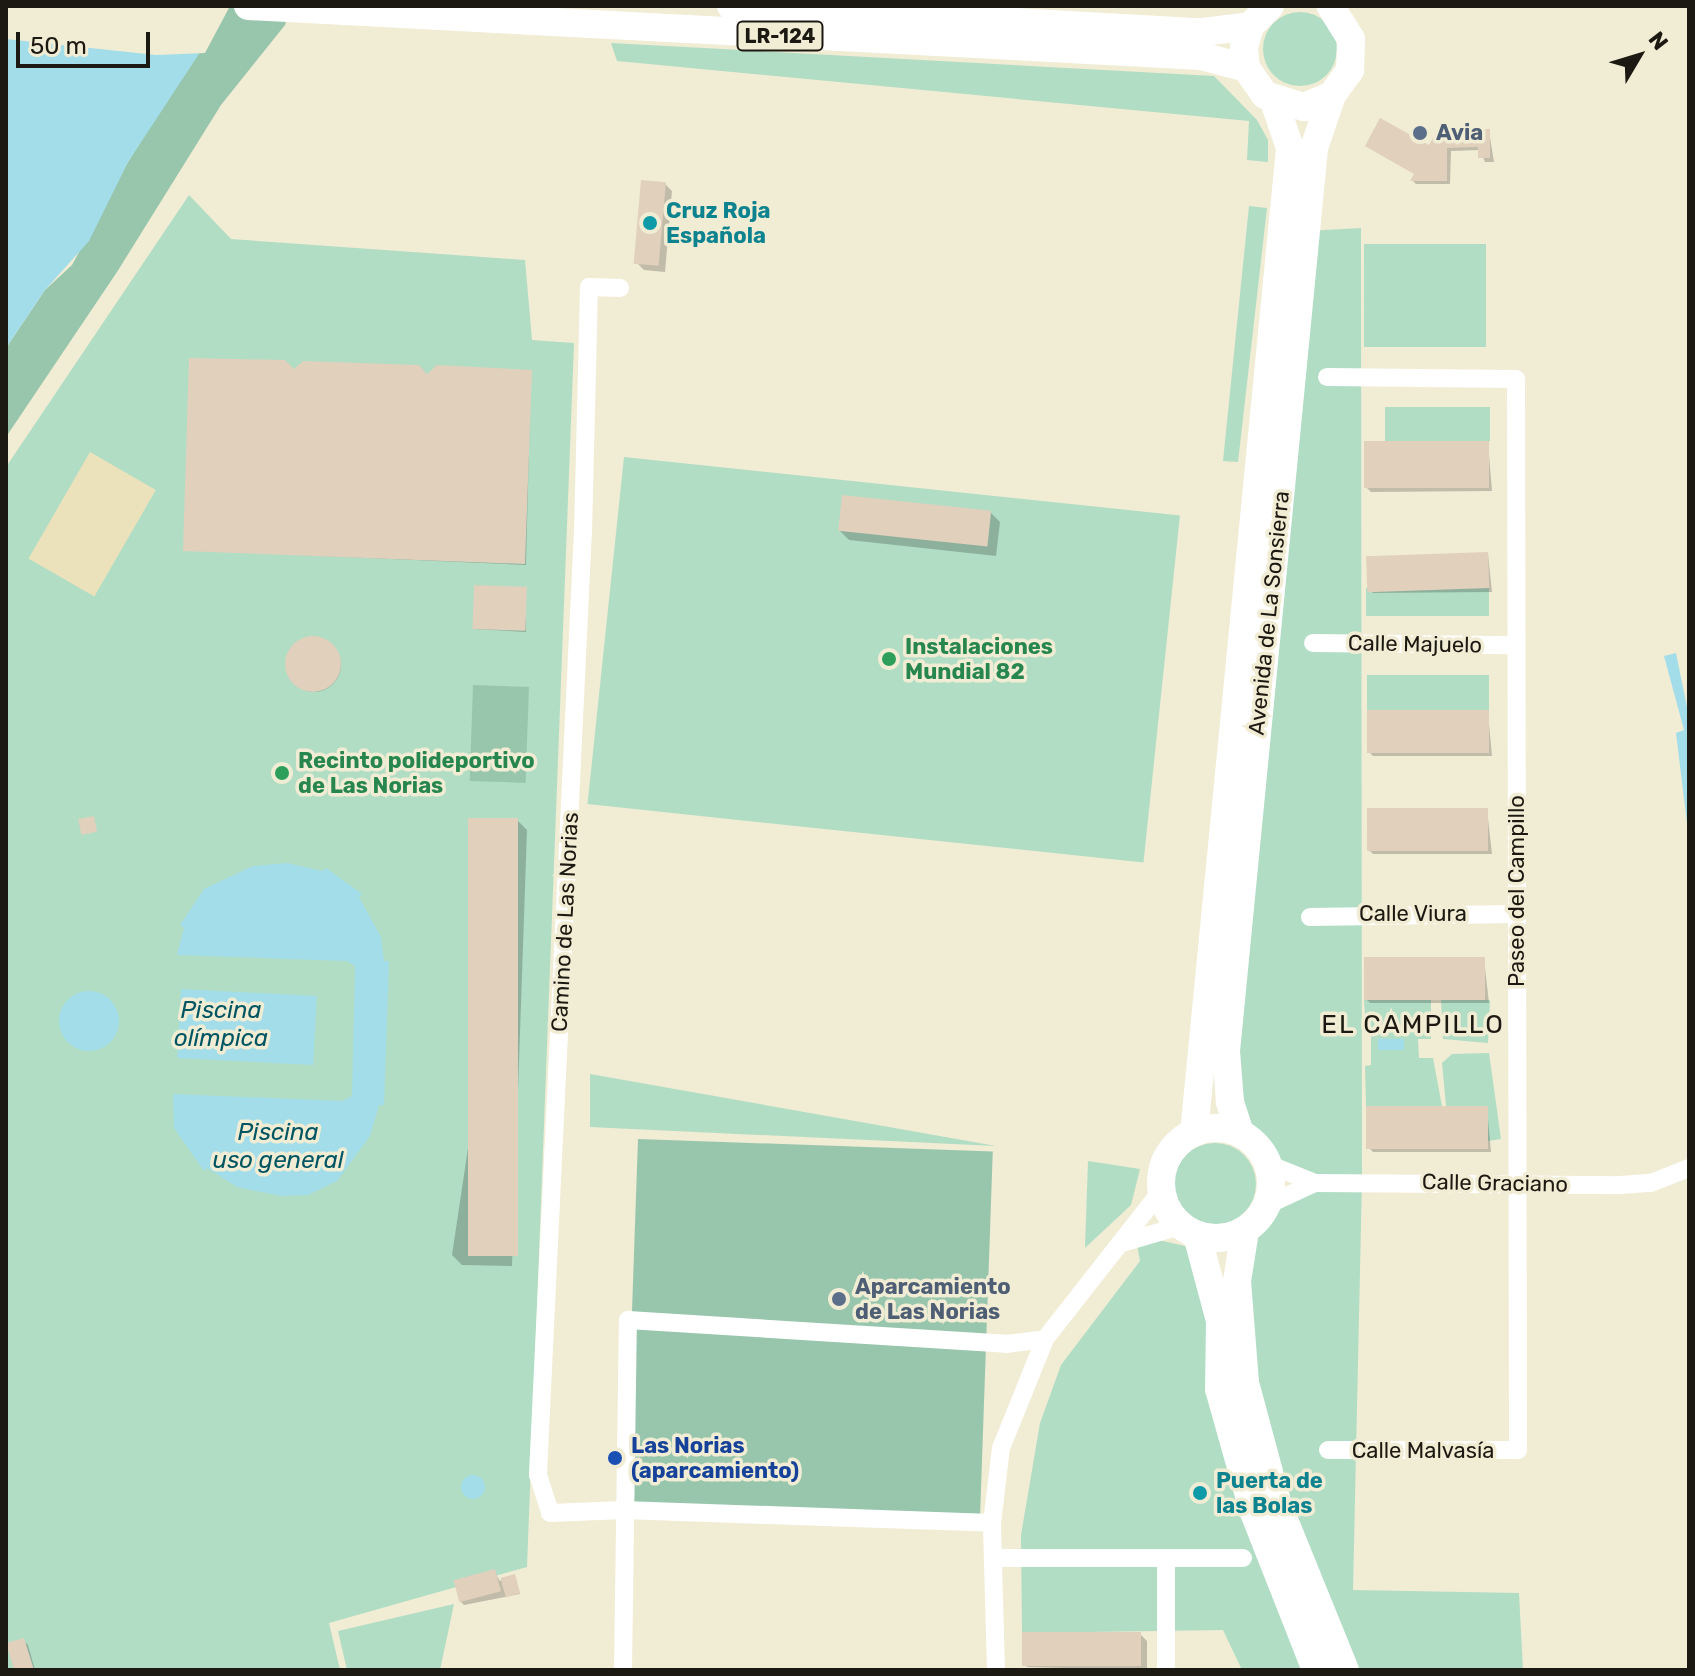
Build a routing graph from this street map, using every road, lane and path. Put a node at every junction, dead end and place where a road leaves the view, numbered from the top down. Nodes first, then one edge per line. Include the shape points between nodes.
1 (248, 6) edge
2 (731, 6) edge
3 (1330, 6) edge
4 (1260, 16) edge
5 (1246, 68) junction
6 (1332, 95) junction
7 (1274, 101) junction
8 (620, 288) dead end
9 (1327, 377) dead end
10 (1313, 643) dead end
11 (1516, 645) junction
12 (1517, 914) junction
13 (1310, 917) dead end
14 (1194, 1133) junction
15 (1240, 1133) junction
16 (1268, 1164) junction
17 (1682, 1172) edge
18 (1315, 1183) junction
19 (1518, 1184) junction
20 (1161, 1191) junction
21 (1267, 1205) junction
22 (1188, 1230) junction
23 (1245, 1231) junction
24 (1122, 1243) junction
25 (1045, 1339) junction
26 (1006, 1344) junction
27 (1026, 1378) junction
28 (1328, 1450) dead end
29 (1518, 1450) joint
30 (623, 1510) junction
31 (992, 1523) junction
32 (994, 1558) junction
33 (1166, 1558) junction
34 (1243, 1558) dead end
35 (623, 1670) edge
36 (996, 1670) edge
37 (1166, 1670) edge
38 (1316, 1670) edge
39 (1345, 1670) edge

1 - 5 main road, LR-124 via 1201,56
2 - 4 main road, LR-124 via 1203,32
3 - 6 main road, Avenida de La Sonsierra via 1346,26 1353,55 1350,70
4 - 5 main road, LR-124 via 1244,47
5 - 7 main road via 1257,88
6 - 7 main road via 1304,107
6 - 15 main road, Avenida de La Sonsierra via 1314,148 1226,1051 1230,1102
7 - 14 main road, Avenida de La Sonsierra via 1290,148
8 - 30 street, Camino de Las Norias via 589,287 583,546 538,1475 550,1513
9 - 11 street, Paseo del Campillo via 1516,379
10 - 11 street, Calle Majuelo
11 - 12 street, Paseo del Campillo
12 - 13 street, Calle Viura
12 - 19 street, Paseo del Campillo
14 - 15 main road via 1209,1128
14 - 20 main road via 1168,1156
15 - 16 main road
16 - 18 street, Calle Graciano
16 - 21 main road
17 - 19 street, Calle Graciano via 1620,1185
18 - 19 street, Calle Graciano
18 - 21 street, Calle Graciano
19 - 29 street, Paseo del Campillo
20 - 22 main road
20 - 24 street
21 - 23 main road
22 - 23 main road via 1221,1238
22 - 24 street
22 - 38 main road via 1220,1321 1219,1389 1253,1510
23 - 39 main road via 1237,1281 1245,1383 1278,1505
24 - 25 street via 1082,1286
25 - 26 street
25 - 27 street
26 - 27 street
26 - 30 street via 628,1320
27 - 31 street via 1001,1448
28 - 29 street, Calle Malvasía
30 - 31 street
30 - 35 street
31 - 32 street
32 - 33 street
32 - 36 street
33 - 34 street
33 - 37 street

